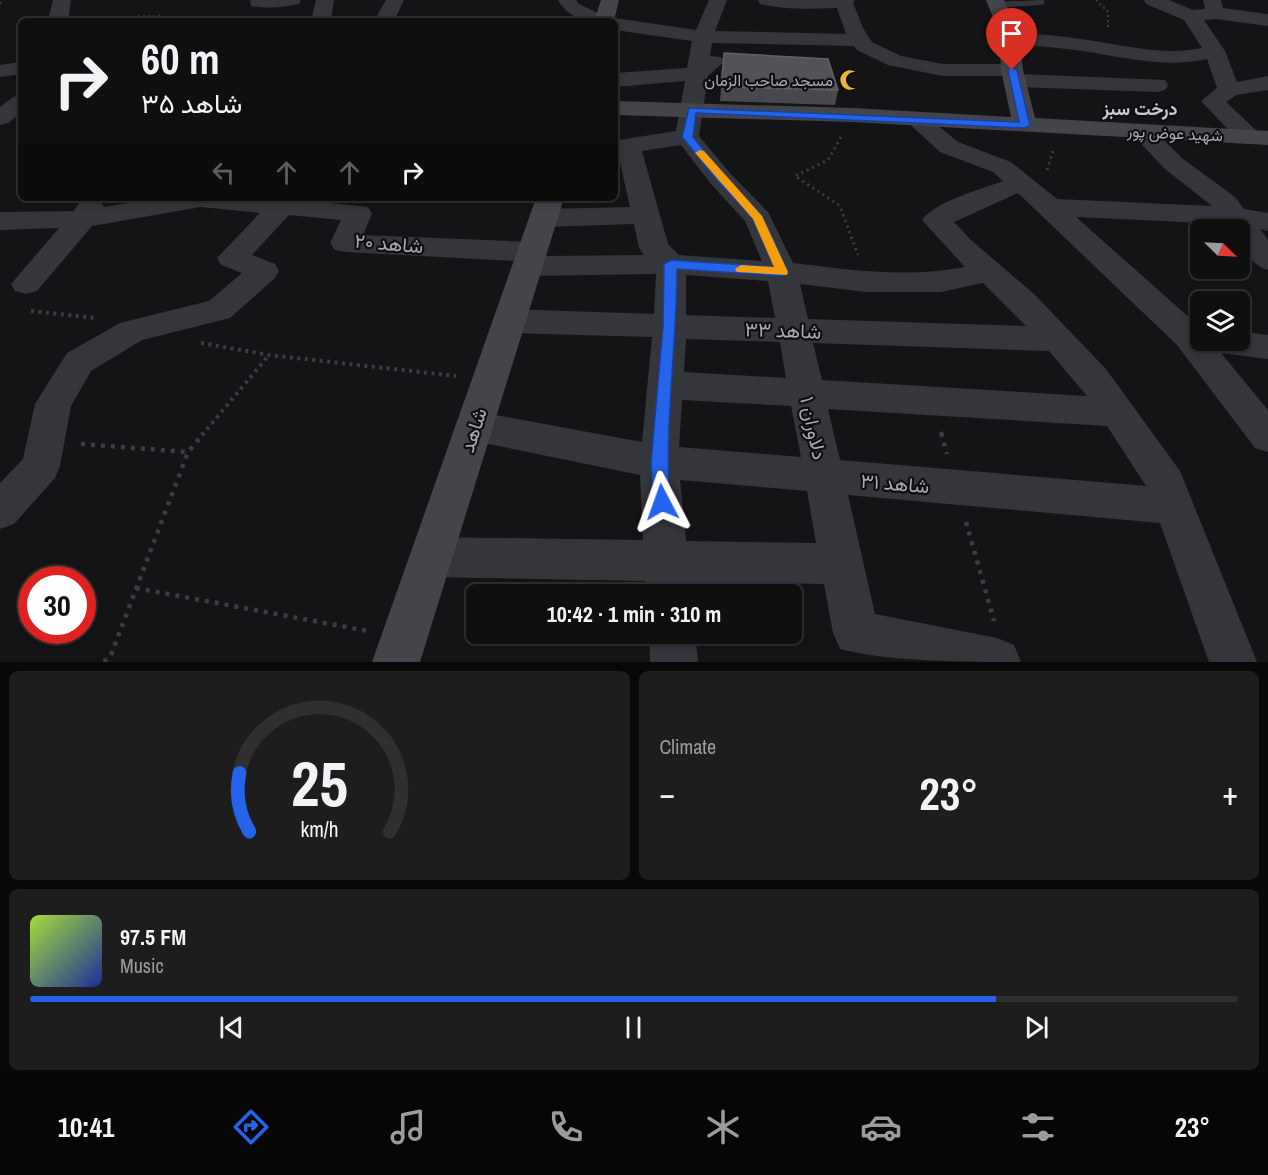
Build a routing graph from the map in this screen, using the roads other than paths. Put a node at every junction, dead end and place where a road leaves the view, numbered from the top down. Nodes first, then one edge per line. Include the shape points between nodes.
1 (62, 0) edge
2 (292, 0) edge
3 (325, 0) edge
4 (395, 0) edge
5 (567, 0) edge
6 (610, 0) edge
7 (718, 0) edge
8 (766, 0) edge
9 (1154, 0) edge
10 (845, 1) edge
11 (258, 2) dead end
12 (996, 2) edge
13 (1040, 2) dead end
14 (1213, 6) edge
15 (1191, 16) junction
16 (58, 18) edge
17 (322, 18) edge
18 (386, 18) edge
19 (595, 18) edge
20 (603, 18) edge
21 (1268, 20) edge
22 (618, 24) edge
23 (703, 37) junction
24 (1010, 38) junction
25 (867, 46) junction
26 (1215, 51) junction
27 (735, 61) edge
28 (18, 68) edge
29 (0, 71) edge
30 (696, 74) junction
31 (1013, 75) junction
32 (885, 78) dead end
33 (618, 80) edge
34 (1268, 83) edge
35 (1157, 85) dead end
36 (1229, 90) junction
37 (18, 104) edge
38 (618, 109) edge
39 (0, 117) edge
40 (916, 119) junction
41 (690, 123) junction
42 (1025, 125) junction
43 (1141, 131) junction
44 (1258, 137) edge
45 (624, 165) edge
46 (1021, 183) junction
47 (179, 201) edge
48 (257, 201) edge
49 (285, 202) edge
50 (1049, 207) junction
51 (89, 209) edge
52 (646, 215) junction
53 (1235, 216) junction
54 (0, 221) edge
55 (1268, 222) edge
56 (538, 233) edge
57 (1268, 260) edge
58 (671, 264) junction
59 (782, 272) junction
60 (989, 272) junction
61 (26, 284) road end
62 (509, 321) junction
63 (670, 326) junction
64 (1190, 328) edge
65 (794, 331) junction
66 (1058, 339) junction
67 (1250, 345) edge
68 (1268, 347) edge
69 (1211, 351) edge
70 (666, 385) junction
71 (807, 394) junction
72 (1117, 412) junction
73 (474, 426) junction
74 (1268, 437) edge
75 (659, 462) junction
76 (824, 476) junction
77 (1175, 506) junction
78 (0, 511) edge
79 (430, 557) junction
80 (843, 564) junction
81 (667, 578) edge
82 (673, 644) edge
83 (400, 650) edge
84 (674, 662) edge
85 (997, 662) edge
86 (1233, 662) edge

1 - 16 street
2 - 11 street
3 - 17 street
4 - 18 street
5 - 19 street via 572,8
6 - 20 street
7 - 23 street
8 - 10 street via 801,4
9 - 15 street
10 - 25 street
12 - 13 lane
12 - 24 street
14 - 15 street
14 - 21 street
15 - 26 street
22 - 23 street
23 - 25 street
23 - 30 street
24 - 26 street via 1150,57 1188,57
24 - 31 street
25 - 31 street via 895,61
25 - 32 street
26 - 36 street
27 - 30 street via 714,60
28 - 29 street
30 - 33 street
30 - 41 street
31 - 35 street
31 - 42 street
34 - 36 street
36 - 44 street via 1212,101
37 - 39 street
38 - 41 street, شهید عوض پور
40 - 41 street, شهید عوض پور
40 - 42 street, شهید عوض پور
40 - 46 street via 949,147 1002,167
41 - 45 street via 628,145
41 - 59 street, دلاوران ۱ via 720,178 758,218
42 - 43 street, شهید عوض پور
43 - 44 street, شهید عوض پور
43 - 53 street
45 - 52 street
46 - 50 street
46 - 60 street via 936,220
47 - 51 street, شاهد ۲۰
48 - 49 street, شاهد ۲۰
49 - 56 street, شاهد ۲۰ via 358,213 345,243
49 - 78 street via 232,258 264,271 219,310 132,331 80,362 53,404 41,466
50 - 53 street
50 - 64 street
51 - 54 street, شاهد ۲۰
51 - 61 street
52 - 56 street
52 - 58 street via 654,248
53 - 55 street
53 - 57 street
56 - 58 street
56 - 62 street, شاهد
58 - 59 street
58 - 63 street
59 - 60 street via 878,282 942,282
59 - 65 street, دلاوران ۱
60 - 66 street
62 - 63 street, شاهد ۳۳
62 - 73 street, شاهد
63 - 65 street, شاهد ۳۳
63 - 70 street
65 - 66 street, شاهد ۳۳
65 - 71 street, دلاوران ۱
66 - 72 street via 1094,378
67 - 68 street
69 - 74 street
70 - 71 street
70 - 75 street
71 - 72 street
71 - 76 street, دلاوران ۱
72 - 77 street via 1166,483
73 - 75 street, شاهد ۳۱
73 - 79 street, شاهد
75 - 76 street, شاهد ۳۱
75 - 81 street
76 - 77 street, شاهد ۳۱
76 - 80 street, دلاوران ۱
77 - 86 street
79 - 81 street
79 - 83 street, شاهد
80 - 81 street
80 - 85 street, دلاوران ۱ via 856,633
82 - 84 street

